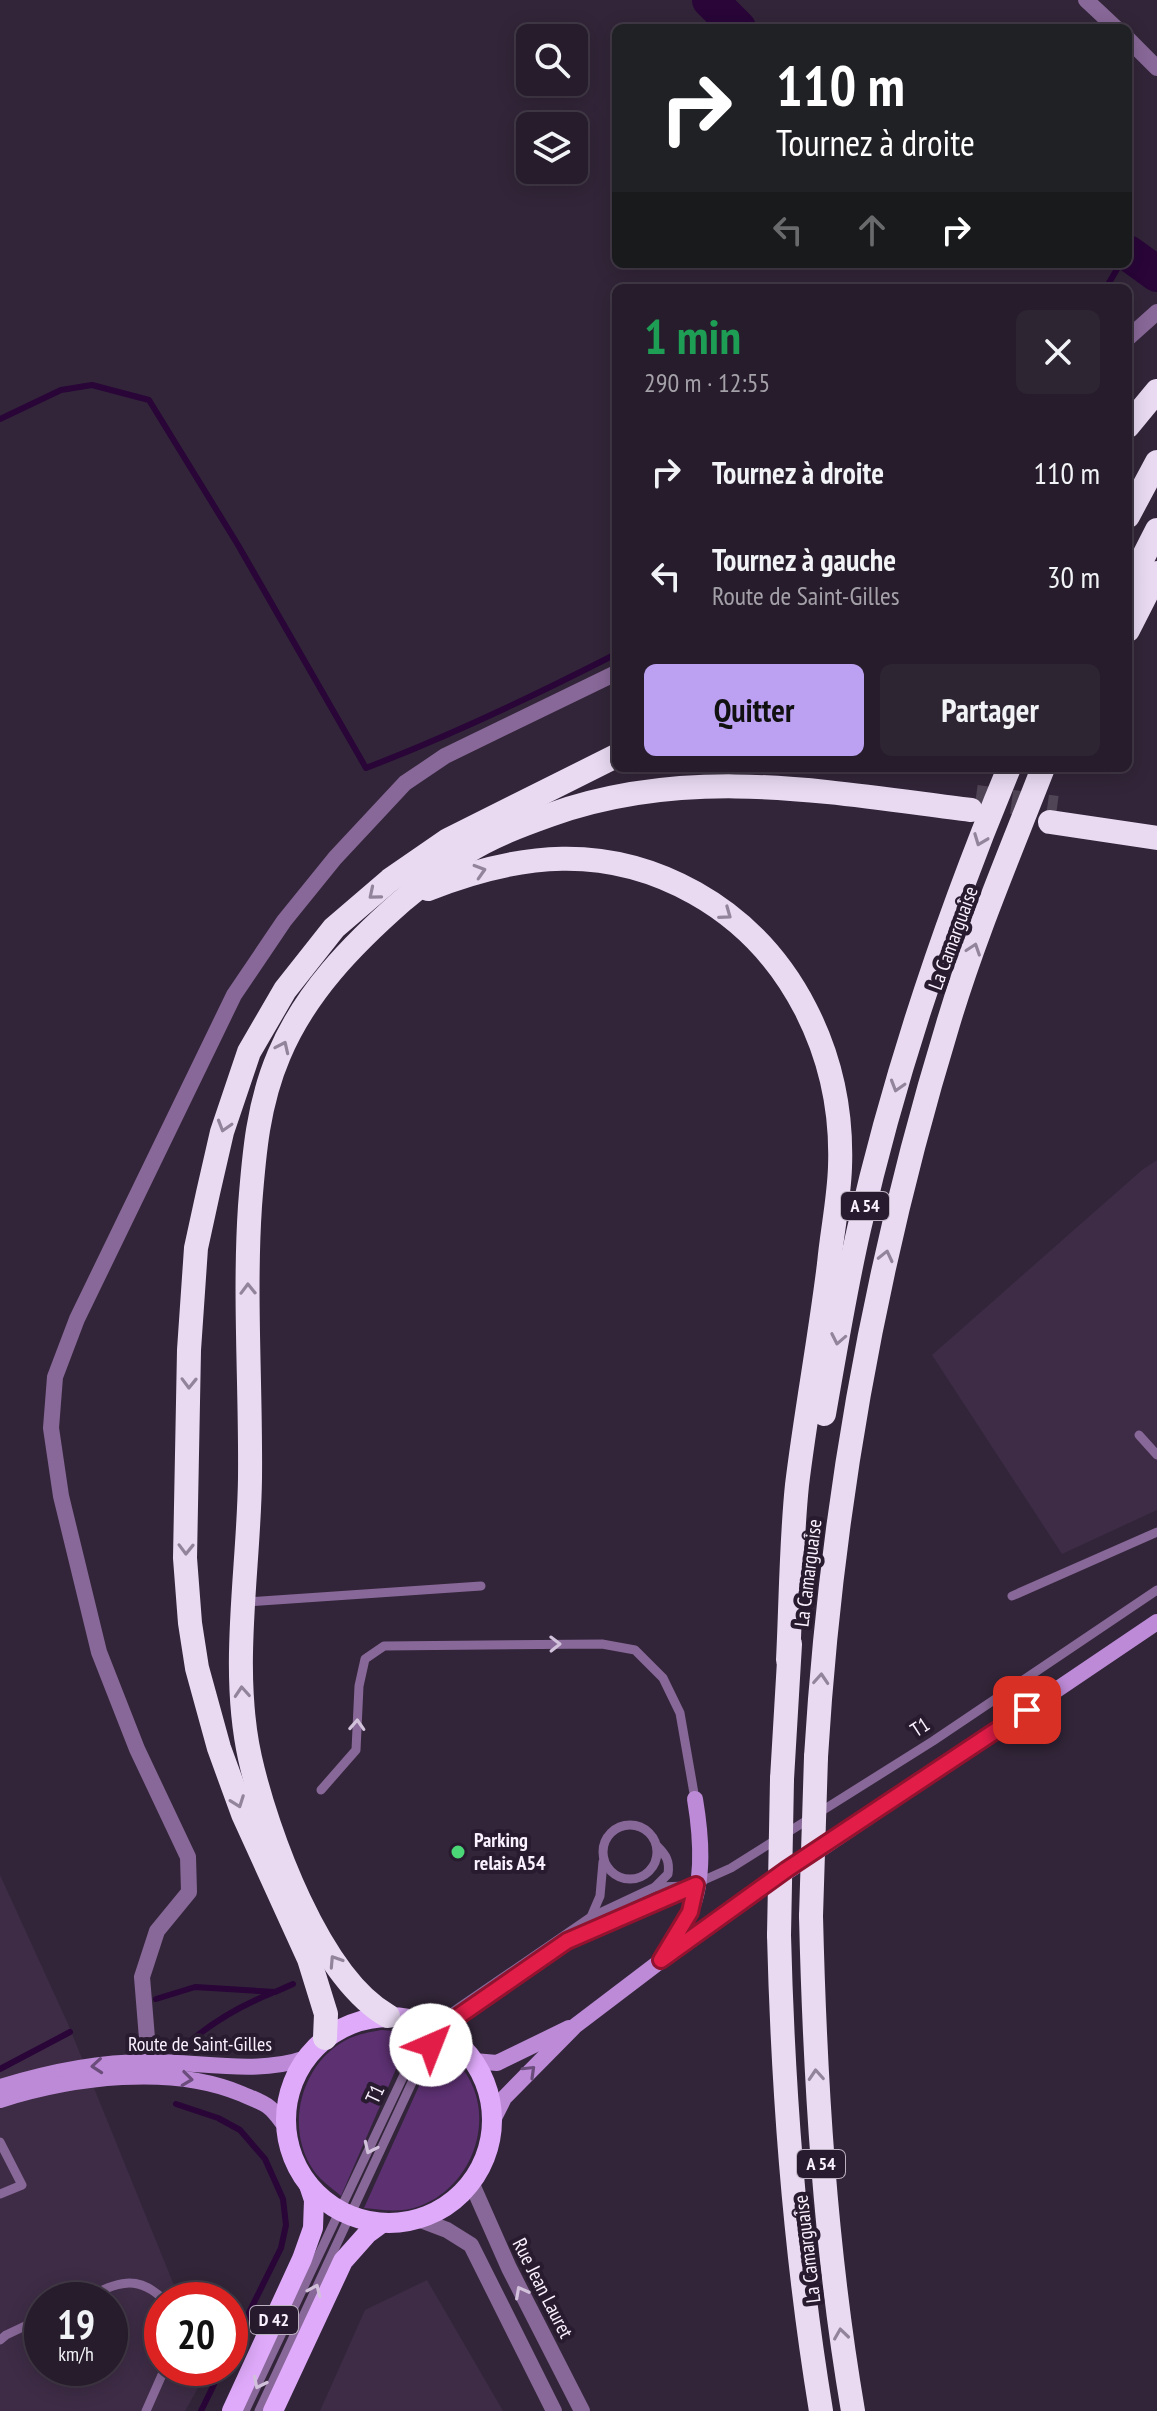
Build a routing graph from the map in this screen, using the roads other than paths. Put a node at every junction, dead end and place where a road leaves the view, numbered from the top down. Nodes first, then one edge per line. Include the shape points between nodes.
1 (1086, 0) edge
2 (1112, 24) edge
3 (1132, 43) edge
4 (1157, 68) edge
5 (1157, 312) edge
6 (1132, 334) edge
7 (1157, 391) edge
8 (1132, 421) edge
9 (1157, 462) edge
10 (1132, 509) edge
11 (1157, 530) edge
12 (1157, 573) edge
13 (1132, 579) edge
14 (1132, 622) edge
15 (612, 675) edge
16 (612, 758) edge
17 (681, 772) edge
18 (764, 772) edge
19 (1007, 772) edge
20 (1041, 772) edge
21 (511, 809) junction
22 (1157, 824) edge
23 (1157, 838) edge
24 (407, 898) junction
25 (1139, 1435) dead end
26 (1157, 1455) edge
27 (1157, 1532) edge
28 (481, 1586) dead end
29 (1157, 1590) edge
30 (1012, 1596) dead end
31 (245, 1602) junction
32 (1157, 1622) edge
33 (788, 1660) junction
34 (321, 1790) dead end
35 (695, 1799) joint
36 (657, 1846) junction
37 (603, 1855) junction
38 (696, 1885) junction
39 (655, 1887) junction
40 (591, 1917) junction
41 (567, 1941) junction
42 (661, 1960) junction
43 (388, 2016) junction
44 (575, 2026) junction
45 (437, 2028) junction
46 (325, 2038) junction
47 (306, 2058) junction
48 (474, 2061) junction
49 (150, 2069) junction
50 (0, 2087) edge
51 (0, 2100) edge
52 (493, 2120) junction
53 (286, 2127) junction
54 (1, 2146) edge
55 (471, 2182) junction
56 (309, 2185) junction
57 (0, 2194) edge
58 (345, 2213) junction
59 (418, 2219) junction
60 (382, 2223) junction
61 (24, 2326) edge
62 (0, 2340) edge
63 (157, 2386) edge
64 (146, 2411) edge
65 (232, 2411) edge
66 (245, 2411) edge
67 (259, 2411) edge
68 (273, 2411) edge
69 (554, 2411) edge
70 (582, 2411) edge
71 (821, 2411) edge
72 (853, 2411) edge

1 - 2 street
3 - 4 street
5 - 6 street
7 - 8 highway
9 - 10 highway
11 - 13 highway
12 - 14 highway
15 - 49 street via 445,756 405,783 284,921 234,995 77,1319 55,1377 51,1428 61,1496 99,1652 188,1857 189,1892 157,1931 142,1977
16 - 21 highway
17 - 21 highway via 640,775
18 - 24 highway via 821,776 973,803 762,785 635,792 566,809 502,834 432,875
19 -> 33 highway, La Camarguaise / A 54 via 916,1022 858,1230 817,1448
72 -> 20 highway, La Camarguaise / A 54, bridge via 822,2174 814,2056 816,1757 834,1543 877,1296 903,1182 948,1022
21 -> 46 highway via 448,840 390,880 334,928 285,990 249,1052 222,1132 196,1248 185,1558 197,1668 243,1814 309,1959 326,2014
22 - 23 highway via 1054,815
31 -> 24 highway via 248,1247 262,1100 312,995 341,959
24 -> 33 highway via 476,871 531,859 586,859 645,871 674,881 743,926 804,1003 829,1073 840,1168 797,1488
25 - 26 lane
27 - 30 lane
28 - 31 lane
29 - 38 lane, T1 / T1 via 933,1741
43 -> 31 highway via 359,1994 333,1957 304,1911 274,1836 250,1759 244,1718
32 - 42 main road
33 - 71 highway, La Camarguaise / A 54, bridge via 779,1935 782,2056 802,2287
34 -> 35 lane via 356,1750 365,1659 384,1646 602,1644 635,1650 663,1678 680,1713
35 - 38 main road via 700,1828
36 - 37 lane via 647,1830 621,1826 607,1837
36 - 37 lane via 655,1863 635,1879 610,1871
36 - 39 lane via 670,1864
37 - 40 lane via 600,1896
38 - 39 lane, T1 / T1
38 - 41 lane, T1 / T1
38 - 42 main road via 690,1912
39 - 40 lane, T1 / T1
39 - 41 lane
40 - 45 lane, T1 / T1
41 - 45 lane, T1 / T1
42 - 44 main road
43 - 45 main road
43 - 46 main road via 348,2024
44 - 48 main road via 497,2063
52 -> 44 main road via 504,2098
45 - 48 main road
45 - 58 lane, T1 / T1 via 419,2043
46 - 47 main road
47 - 49 main road, Route de Saint-Gilles via 259,2066
47 - 53 main road via 289,2094
48 - 52 main road via 488,2089
49 -> 50 main road, Route de Saint-Gilles via 80,2068
49 - 51 main road, Route de Saint-Gilles
49 -> 53 main road, Route de Saint-Gilles via 225,2087 270,2107
52 - 55 main road via 485,2159
53 - 56 main road via 291,2151
54 - 57 lane via 22,2185
55 - 59 main road via 448,2205
70 -> 55 street, Rue Jean Lauret
56 - 58 main road
56 - 65 main road, D 42 via 313,2228
58 - 60 main road
58 -> 66 lane, T1 / T1
67 -> 58 lane, T1 / T1
59 - 60 main road
59 - 69 street via 471,2245
60 - 68 main road, D 42 via 343,2261
61 - 62 lane
63 - 64 lane

